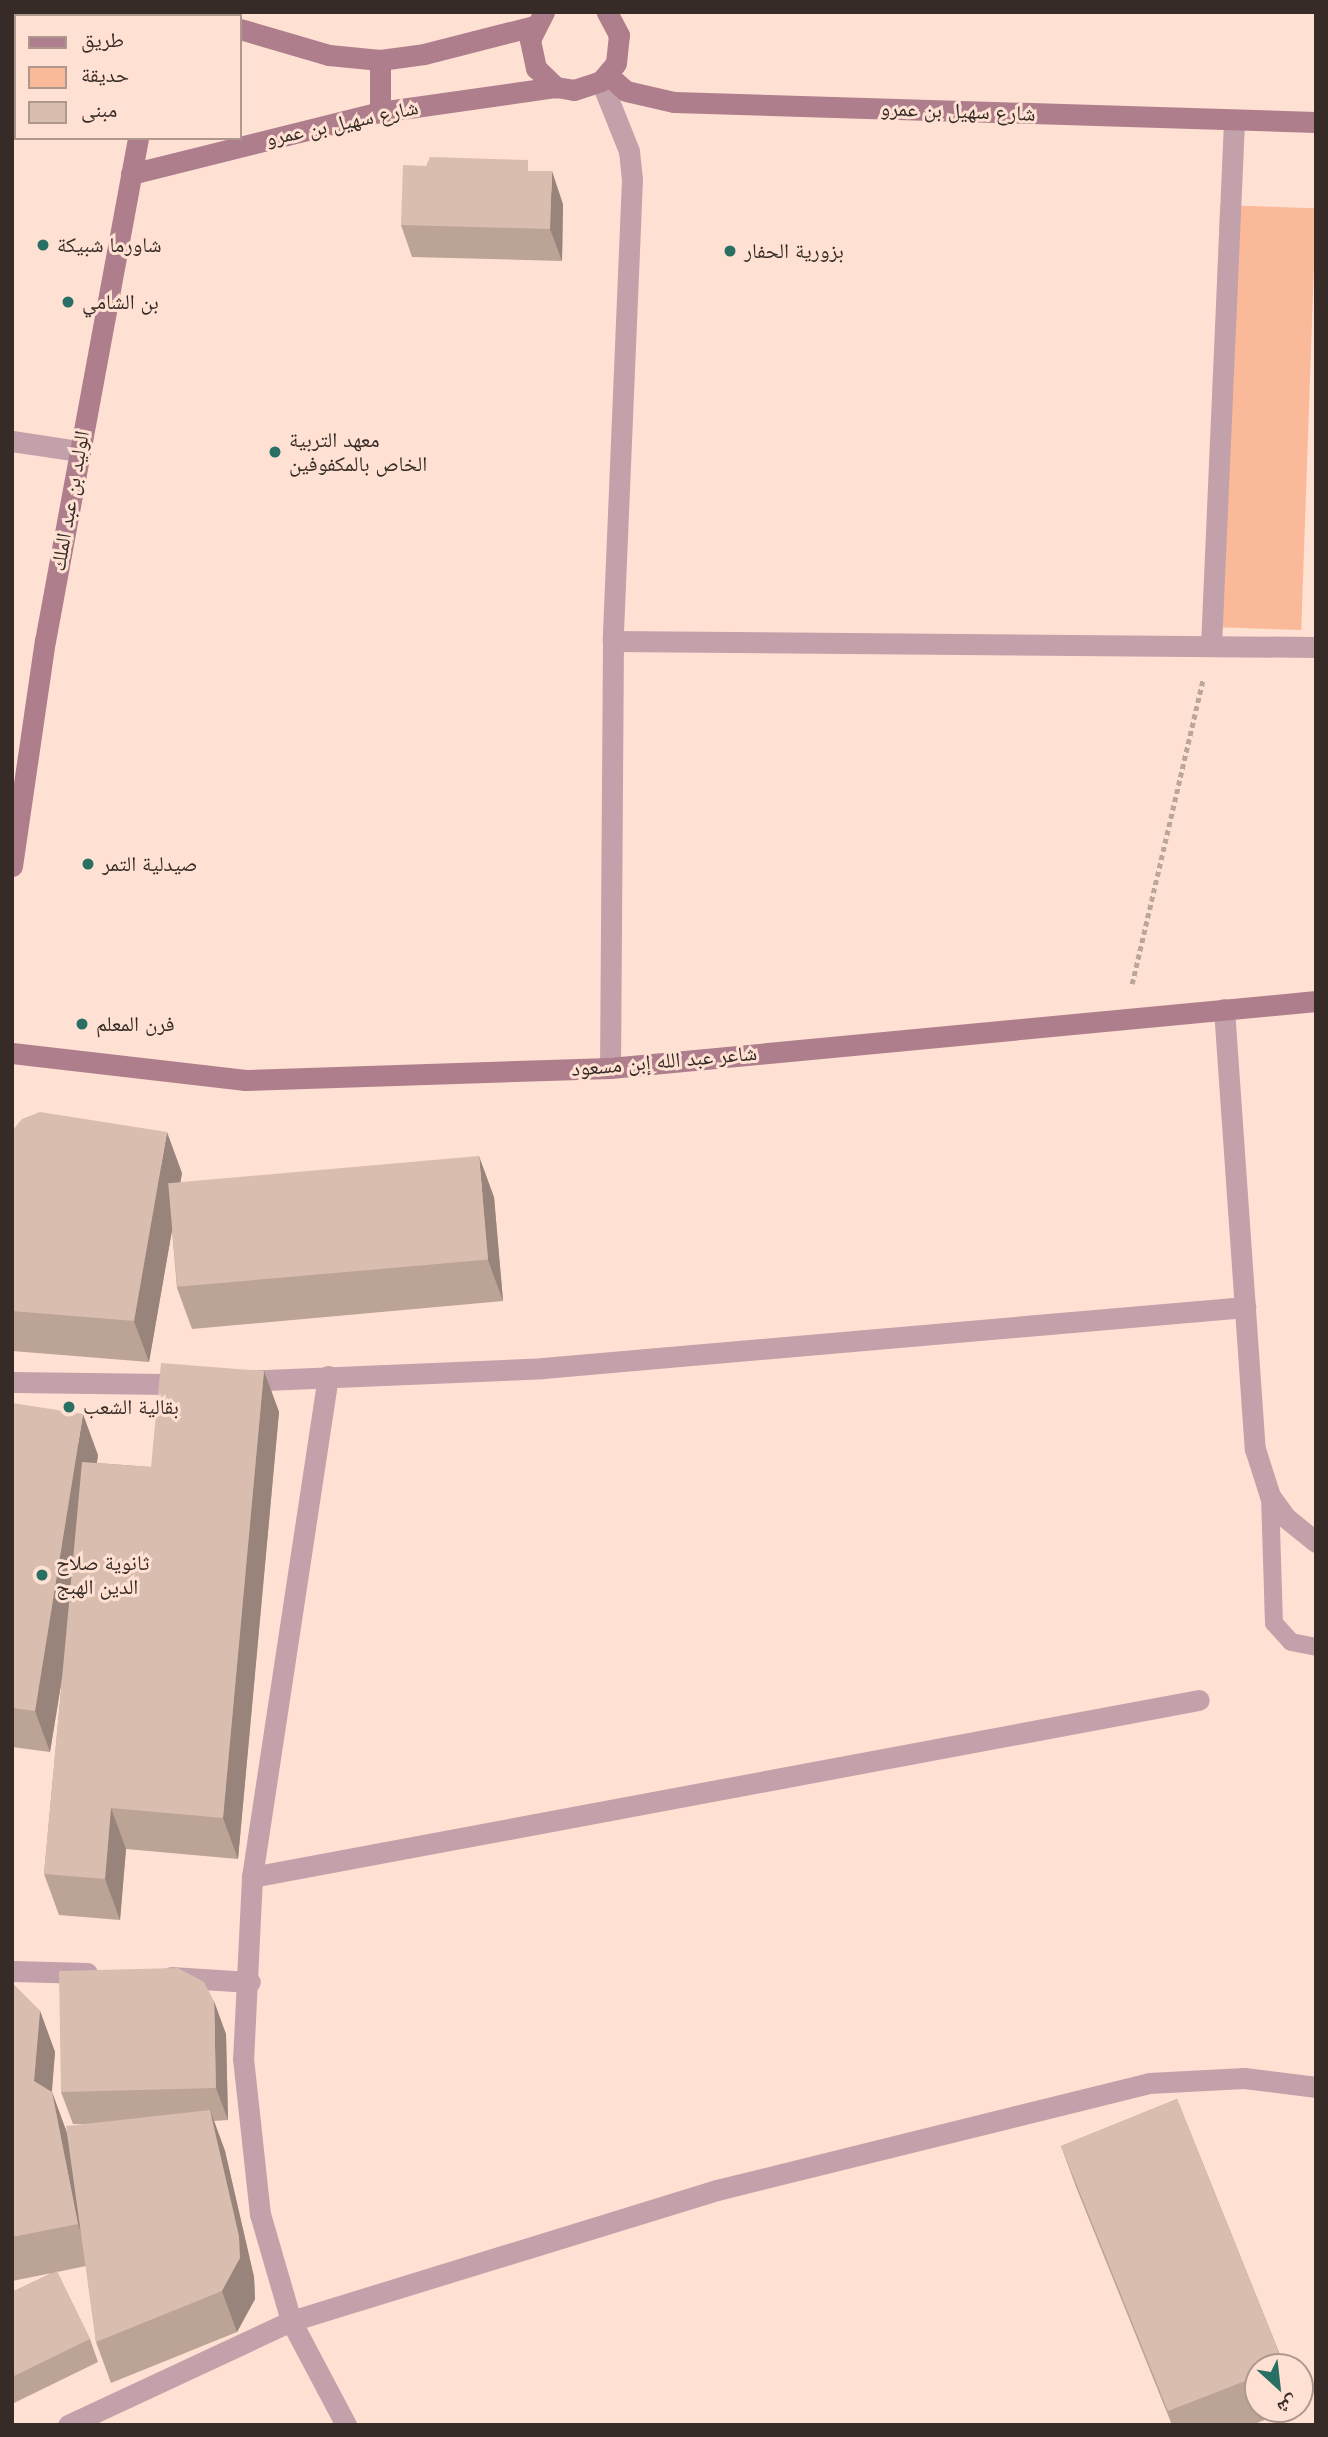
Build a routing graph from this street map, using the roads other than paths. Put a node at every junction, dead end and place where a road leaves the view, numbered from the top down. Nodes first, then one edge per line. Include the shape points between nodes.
1 (614, 15) edge
2 (539, 19) edge
3 (242, 30) edge
4 (380, 60) junction
5 (604, 78) junction
6 (556, 87) junction
7 (380, 111) junction
8 (1234, 121) junction
9 (1316, 122) edge
10 (138, 140) edge
11 (131, 174) junction
12 (12, 441) edge
13 (79, 451) junction
14 (613, 641) junction
15 (1211, 646) junction
16 (1316, 647) edge
17 (12, 866) edge
18 (1316, 1001) edge
19 (1224, 1009) junction
20 (12, 1053) edge
21 (610, 1068) junction
22 (1245, 1307) junction
23 (328, 1376) junction
24 (12, 1381) edge
25 (1270, 1496) junction
26 (1316, 1542) edge
27 (1316, 1647) edge
28 (1199, 1700) dead end
29 (252, 1877) junction
30 (12, 1971) edge
31 (111, 1974) edge
32 (150, 1976) edge
33 (250, 1982) junction
34 (1316, 2087) edge
35 (291, 2321) junction
36 (68, 2425) edge
37 (346, 2425) edge

1 - 5 street via 620,49
2 - 4 street via 424,54
2 - 6 street via 530,40 536,68
3 - 4 street via 329,55
4 - 7 street
5 - 6 street, شارع سهيل بن عمرو via 584,89
5 - 8 street, شارع سهيل بن عمرو via 626,91 674,102
5 - 14 street via 629,151 632,179
6 - 7 street, شارع سهيل بن عمرو
7 - 11 street, شارع سهيل بن عمرو
8 - 9 street, شارع سهيل بن عمرو
8 - 15 street
10 - 11 street, الوليد بن عبد الملك
11 - 13 street, الوليد بن عبد الملك
12 - 13 street
13 - 17 street, الوليد بن عبد الملك
14 - 15 street
14 - 21 street
15 - 16 street
18 - 19 street, شاعر عبد الله إبن مسعود
19 - 21 street, شاعر عبد الله إبن مسعود
19 - 22 street
20 - 21 street, شاعر عبد الله إبن مسعود via 245,1080
22 - 23 street via 799,1349 543,1368
22 - 25 street via 1255,1449
23 - 24 street via 142,1386
23 - 29 street
25 - 26 street via 1285,1517
25 - 27 lane via 1274,1622 1291,1642
28 - 29 street
29 - 33 street
30 - 31 street
32 - 33 street
33 - 35 street via 243,2058 248,2136 260,2214
34 - 35 street via 1244,2078 1149,2083 717,2190
35 - 36 street
35 - 37 street

